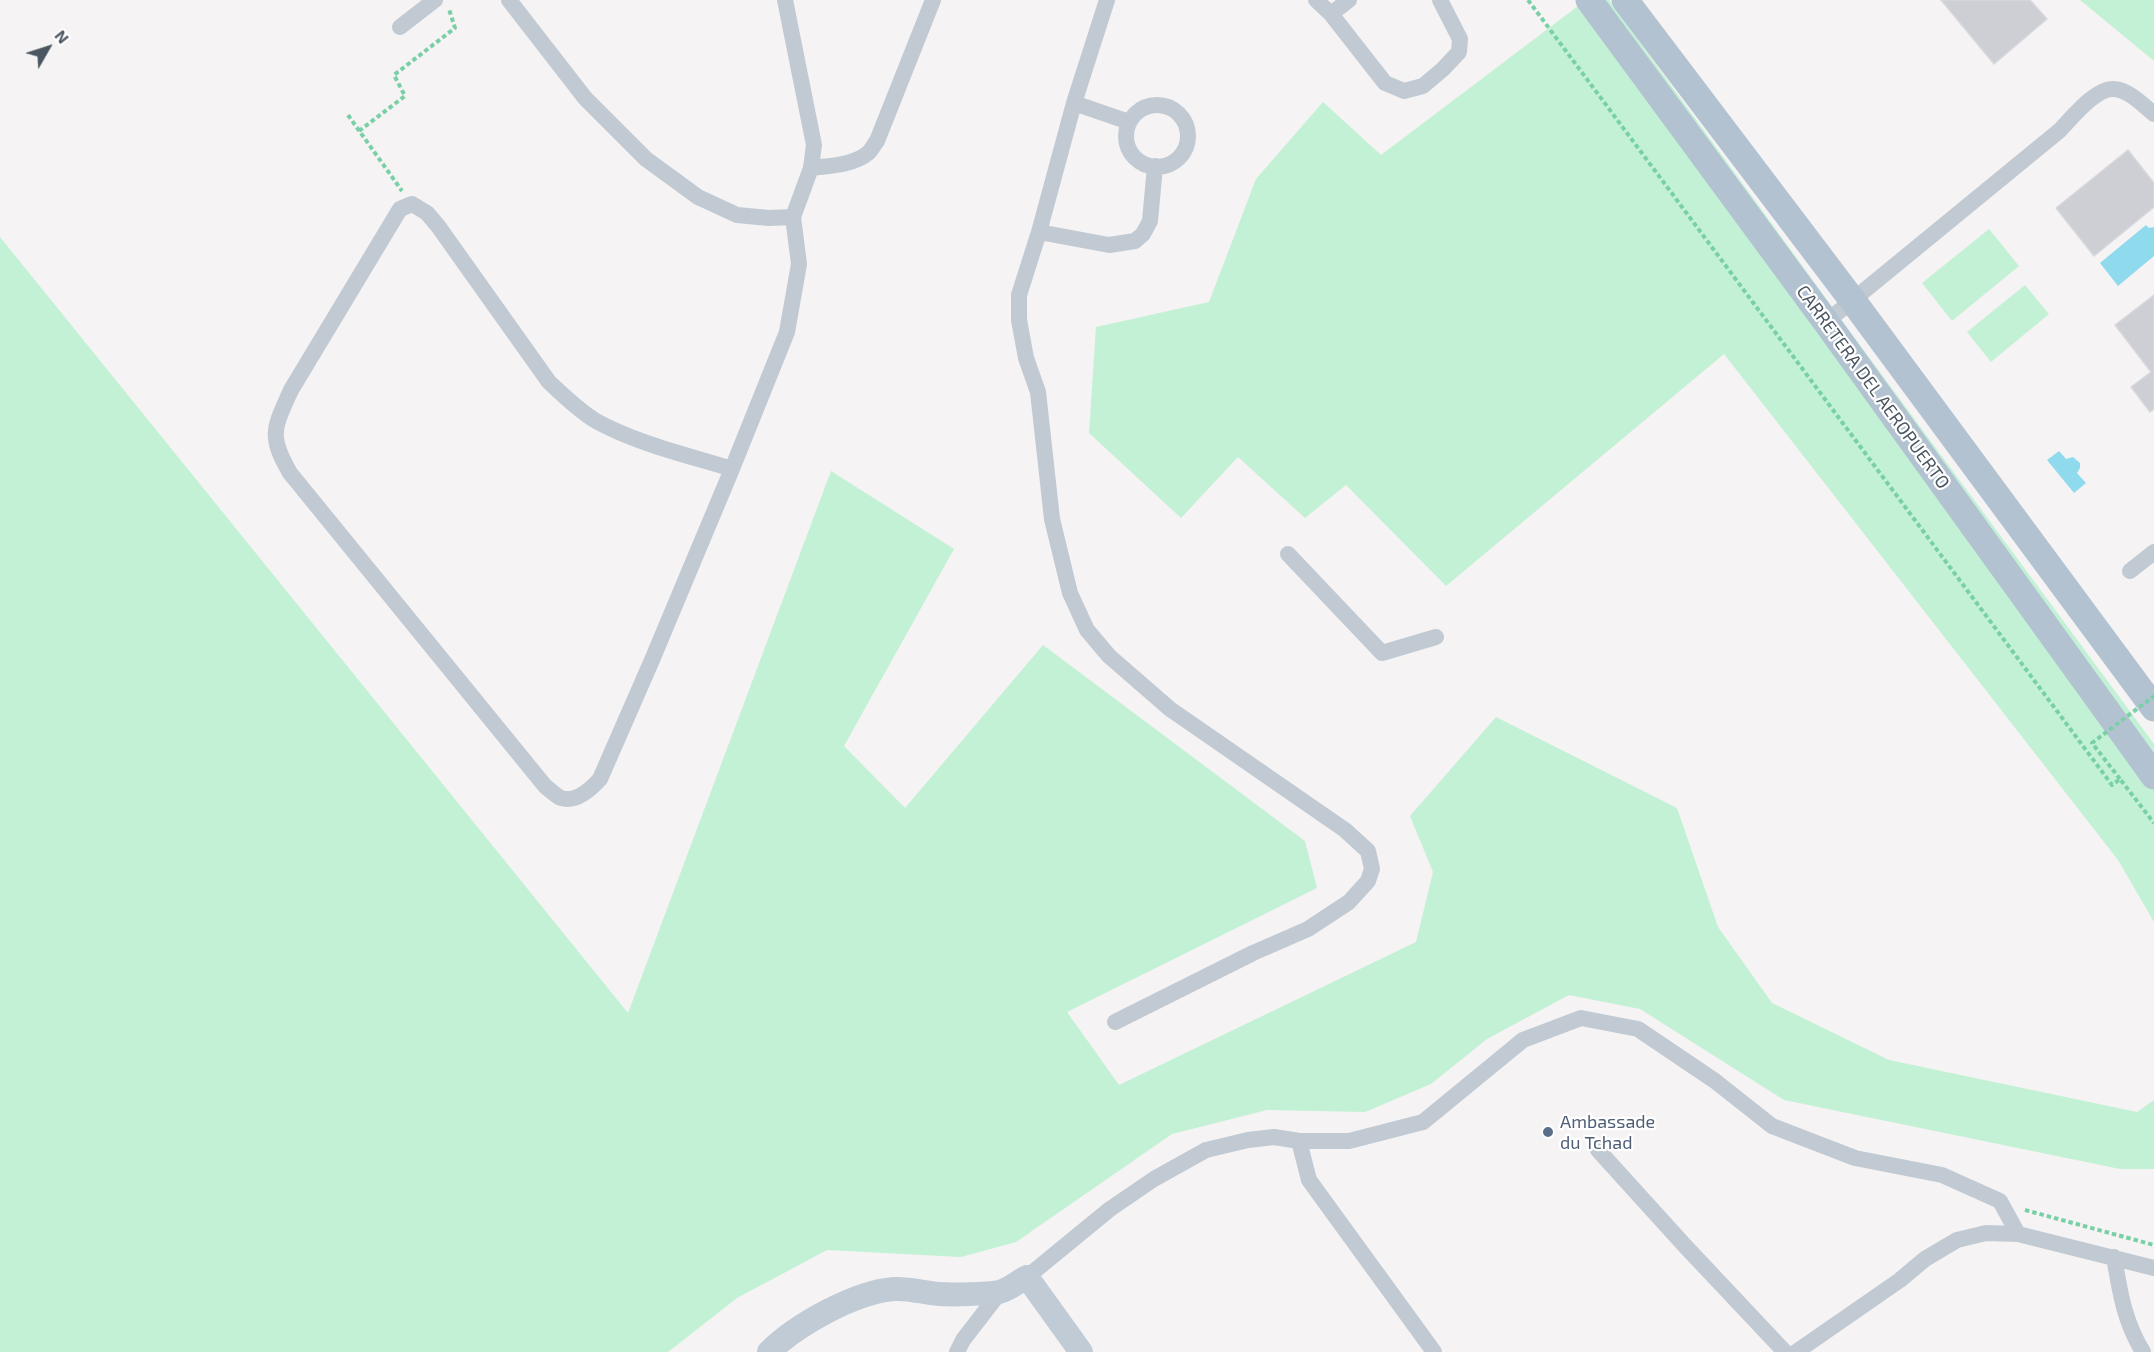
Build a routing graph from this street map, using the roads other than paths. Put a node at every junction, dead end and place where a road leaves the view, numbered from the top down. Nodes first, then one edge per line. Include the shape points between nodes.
1 (509, 0) edge
2 (785, 0) edge
3 (933, 0) edge
4 (1107, 0) edge
5 (1316, 0) edge
6 (1349, 0) edge
7 (1440, 0) edge
8 (1588, 0) edge
9 (1625, 0) edge
10 (441, 1) edge
11 (1332, 14) junction
12 (400, 27) dead end
13 (1074, 103) junction
14 (2154, 114) edge
15 (1129, 122) junction
16 (1155, 166) junction
17 (811, 168) junction
18 (794, 217) junction
19 (1039, 232) junction
20 (1853, 301) junction
21 (1827, 322) junction
22 (732, 470) junction
23 (2154, 552) edge
24 (1288, 554) dead end
25 (2130, 571) dead end
26 (2065, 589) junction
27 (2034, 611) junction
28 (1436, 638) dead end
29 (2154, 708) edge
30 (2154, 776) edge
31 (1115, 1022) dead end
32 (1299, 1141) junction
33 (1598, 1150) dead end
34 (2018, 1234) junction
35 (2114, 1257) junction
36 (2154, 1268) edge
37 (1027, 1277) junction
38 (1000, 1292) junction
39 (769, 1352) edge
40 (957, 1352) edge
41 (1081, 1352) edge
42 (1434, 1352) edge
43 (1785, 1352) edge
44 (1796, 1352) edge
45 (2143, 1352) edge

1 - 18 street via 585,98 646,159 698,197 737,215
2 - 17 street via 814,145
3 - 17 street via 877,141 857,159
4 - 13 street
5 - 11 street
6 - 11 street
7 - 11 street via 1460,39 1459,52 1423,86 1404,91 1385,83
8 - 21 main road, CARRETERA DEL AEROPUERTO
9 - 20 main road, CARRETERA DEL AEROPUERTO
10 - 12 street
13 - 15 street
13 - 19 street
14 - 20 street via 2130,95 2115,88 2104,90
15 - 16 street via 1126,141 1130,151 1145,164
15 - 16 street via 1135,113 1153,105 1173,109 1180,116 1187,135 1182,154 1165,165
16 - 19 street via 1150,221 1135,241 1109,245
17 - 18 street
18 - 22 street via 799,264 787,332
19 - 31 street via 1019,295 1019,320 1038,392 1052,519 1070,593 1088,630 1109,656 1170,710 1345,830 1368,850 1372,869 1368,881 1349,902 1308,929
20 - 21 street
20 - 26 main road, CARRETERA DEL AEROPUERTO
21 - 27 main road, CARRETERA DEL AEROPUERTO
22 - 22 street via 600,779 588,792 561,798 545,786 290,473 278,453 274,436 291,390 400,209 412,204 438,226 549,382 567,399 595,420 634,439
23 - 25 street
24 - 28 street via 1382,653
26 - 27 main road
26 - 29 main road, CARRETERA DEL AEROPUERTO
27 - 30 main road, CARRETERA DEL AEROPUERTO
32 - 34 street via 1349,1141 1423,1122 1523,1040 1581,1018 1638,1029 1715,1080 1772,1126 1855,1158 1942,1175 2000,1201
32 - 37 street via 1274,1137 1248,1140 1206,1150 1186,1160 1110,1209
32 - 42 street via 1309,1180
33 - 43 street
34 - 35 street
34 - 44 street via 1986,1233 1957,1240
35 - 36 street
35 - 45 street via 2122,1307
37 - 38 street
37 - 41 street
38 - 39 street via 940,1294 894,1289 869,1294 816,1318 783,1338
38 - 40 street

